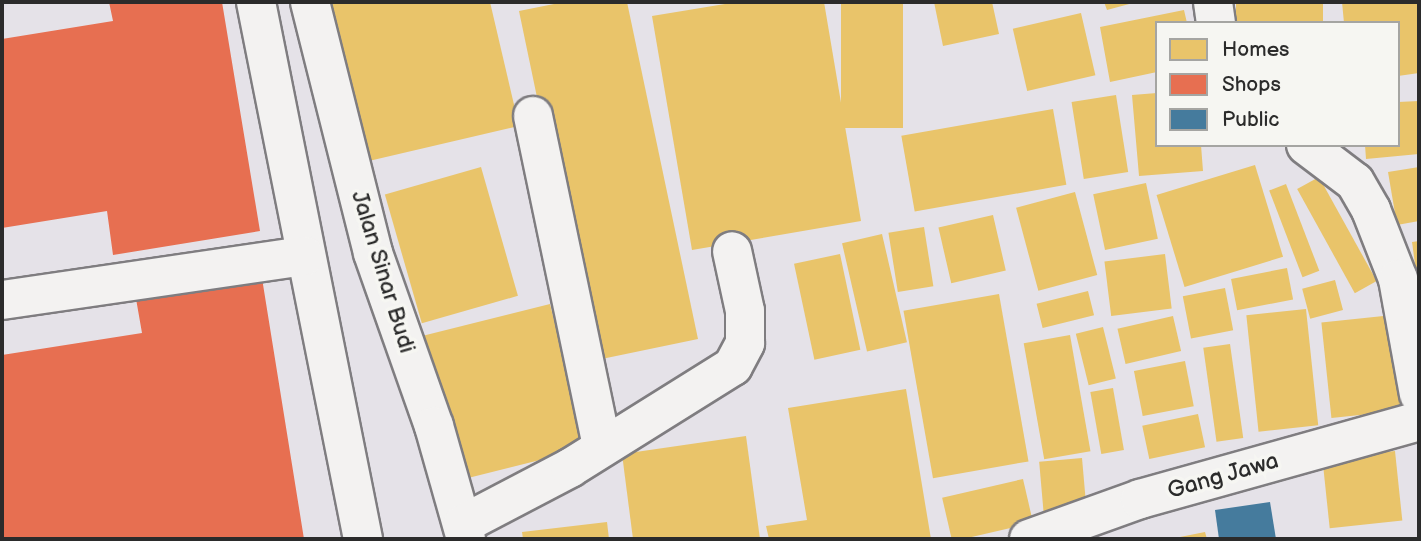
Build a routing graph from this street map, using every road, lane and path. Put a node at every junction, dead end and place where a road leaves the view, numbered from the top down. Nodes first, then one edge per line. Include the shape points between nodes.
1 (256, 2) edge
2 (310, 2) edge
3 (1213, 2) edge
4 (1216, 21) edge
5 (533, 116) dead end
6 (1309, 147) edge
7 (732, 251) dead end
8 (306, 256) junction
9 (2, 300) edge
10 (1419, 394) edge
11 (1419, 421) edge
12 (602, 447) junction
13 (464, 532) edge
14 (363, 539) edge
15 (1029, 539) edge

1 - 8 street
2 - 13 street, Jalan Sinar Budi via 373,253 434,426
3 - 4 street
5 - 12 street
6 - 10 street via 1355,182 1371,210 1398,279
7 - 12 street via 745,311 745,343 733,366
8 - 9 street
8 - 14 street
11 - 15 street, Gang Jawa via 1140,499
12 - 13 street

